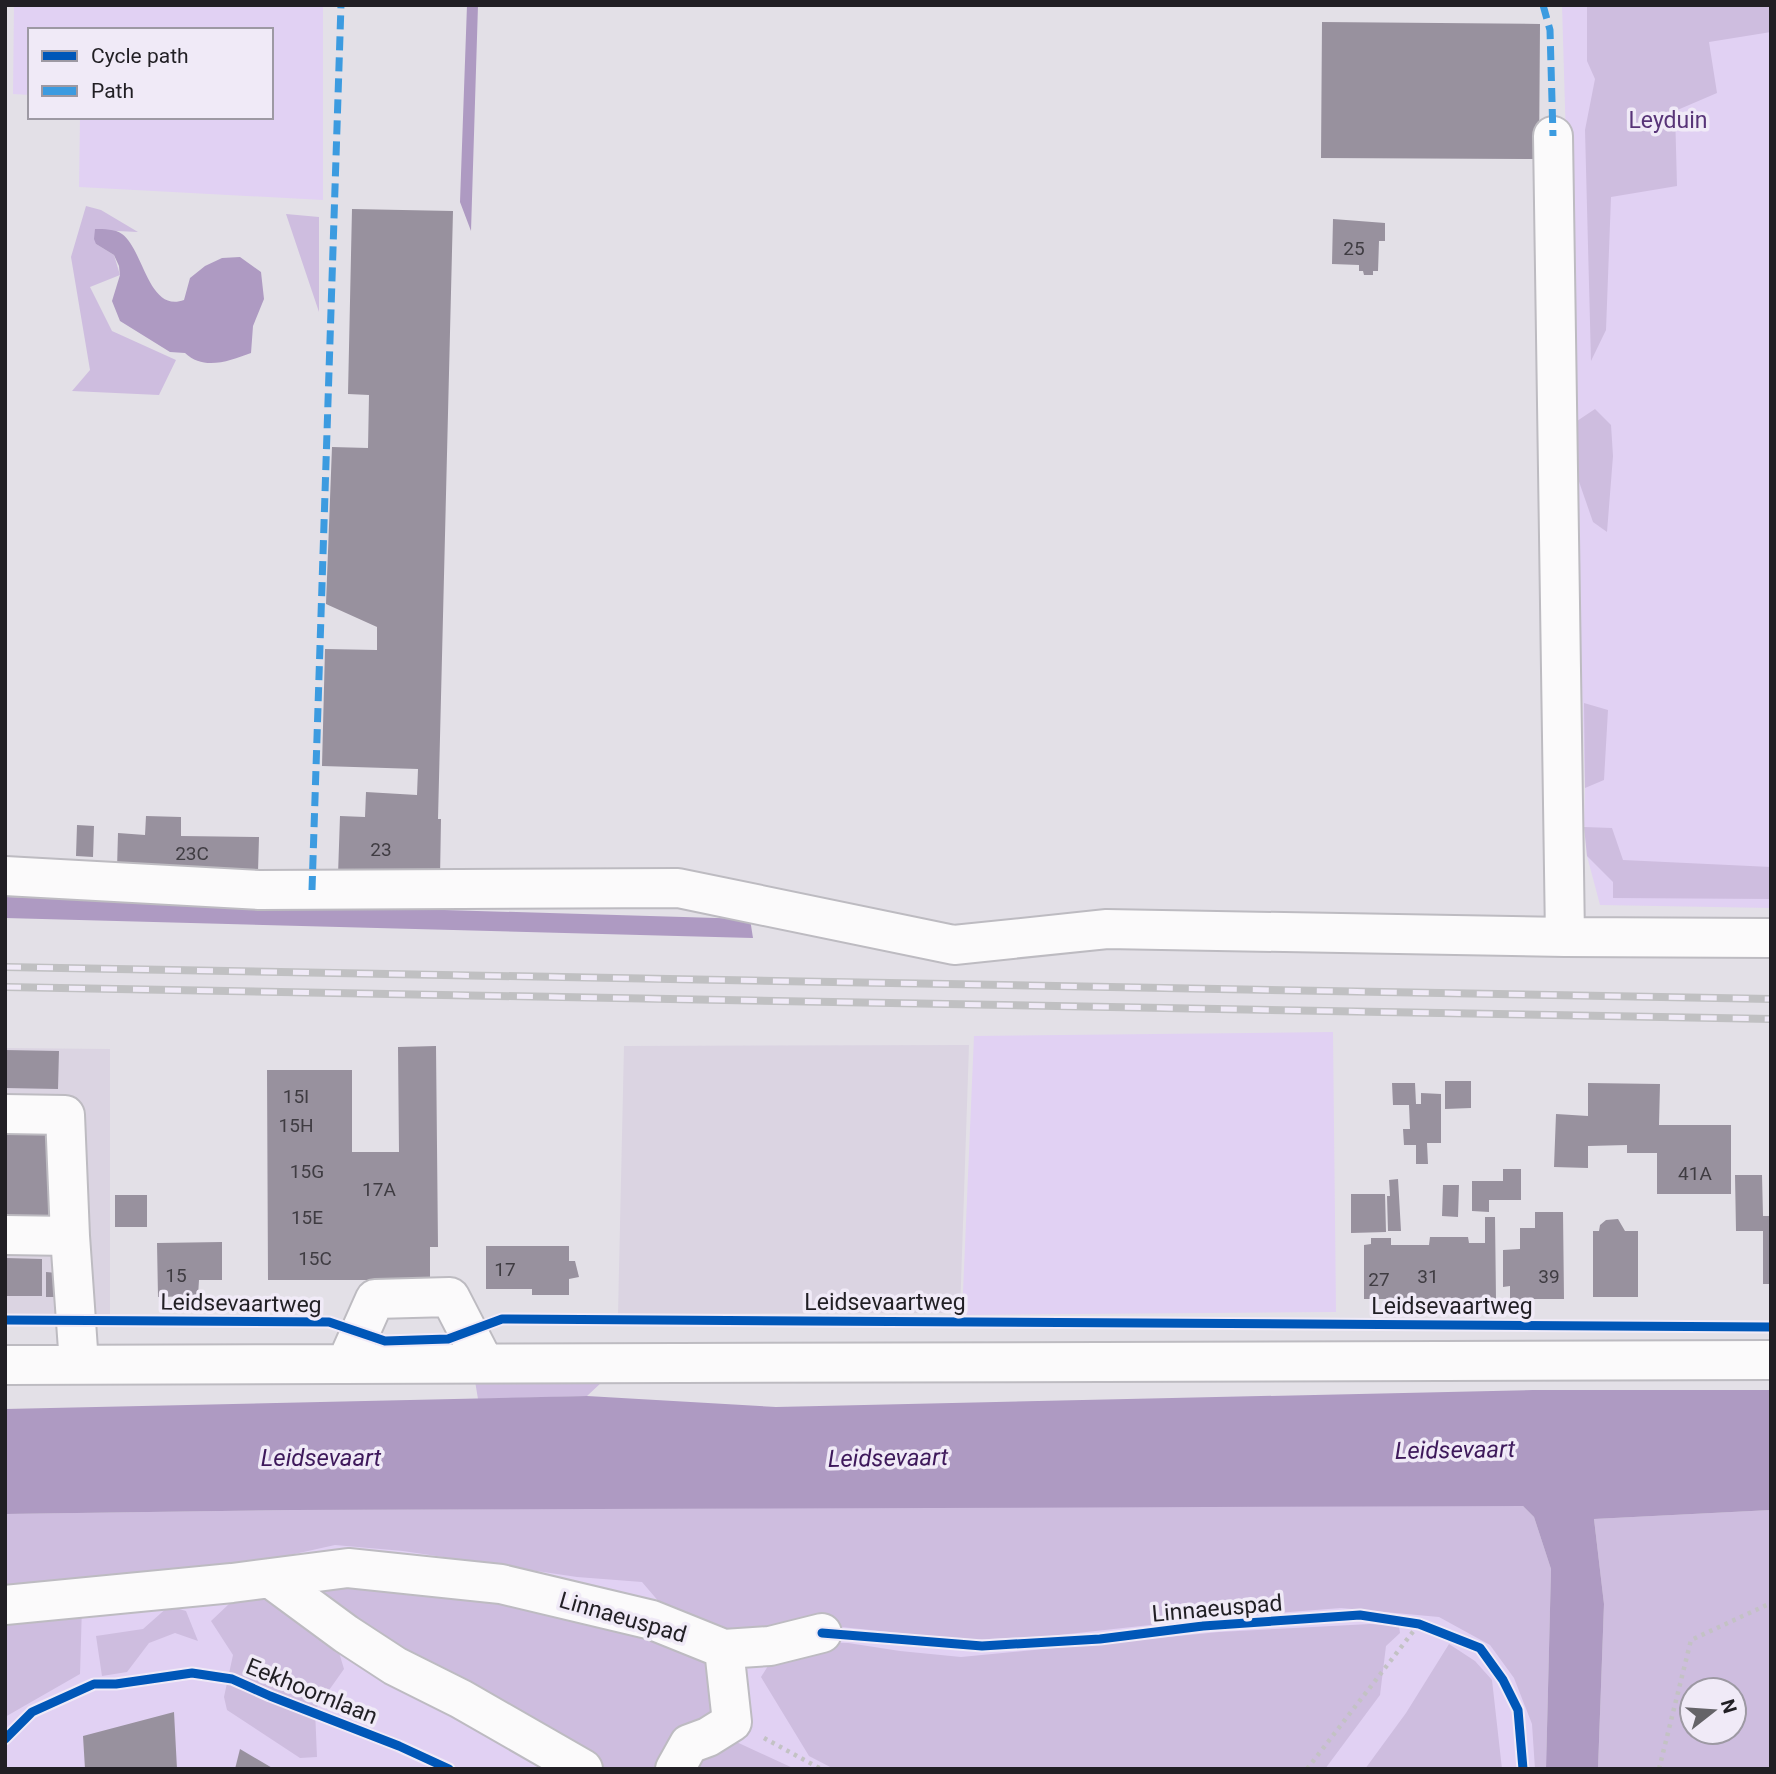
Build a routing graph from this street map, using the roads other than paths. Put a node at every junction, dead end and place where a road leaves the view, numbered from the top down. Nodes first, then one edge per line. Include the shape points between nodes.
1 (1553, 136) dead end
2 (5, 876) edge
3 (1565, 937) junction
4 (1771, 938) edge
5 (5, 1114) edge
6 (5, 1235) edge
7 (70, 1236) junction
8 (1771, 1360) edge
9 (484, 1363) junction
10 (79, 1364) junction
11 (346, 1364) junction
12 (5, 1365) edge
13 (270, 1578) junction
14 (5, 1605) edge
15 (822, 1633) dead end
16 (724, 1648) junction
17 (583, 1769) edge
18 (675, 1769) edge

1 - 3 street
2 - 3 street via 259,890 678,888 954,945 1107,929
3 - 4 street
5 - 7 street via 65,1115
6 - 7 street
7 - 10 street
8 - 9 street
9 - 11 street
9 - 11 street via 450,1297 375,1299
10 - 11 street
10 - 12 street
13 - 14 street, Linnaeuspad
13 - 16 street, Linnaeuspad via 348,1568 501,1584 652,1620
13 - 17 street via 395,1666
15 - 16 street, Linnaeuspad via 770,1646
16 - 18 street via 732,1721 689,1744

